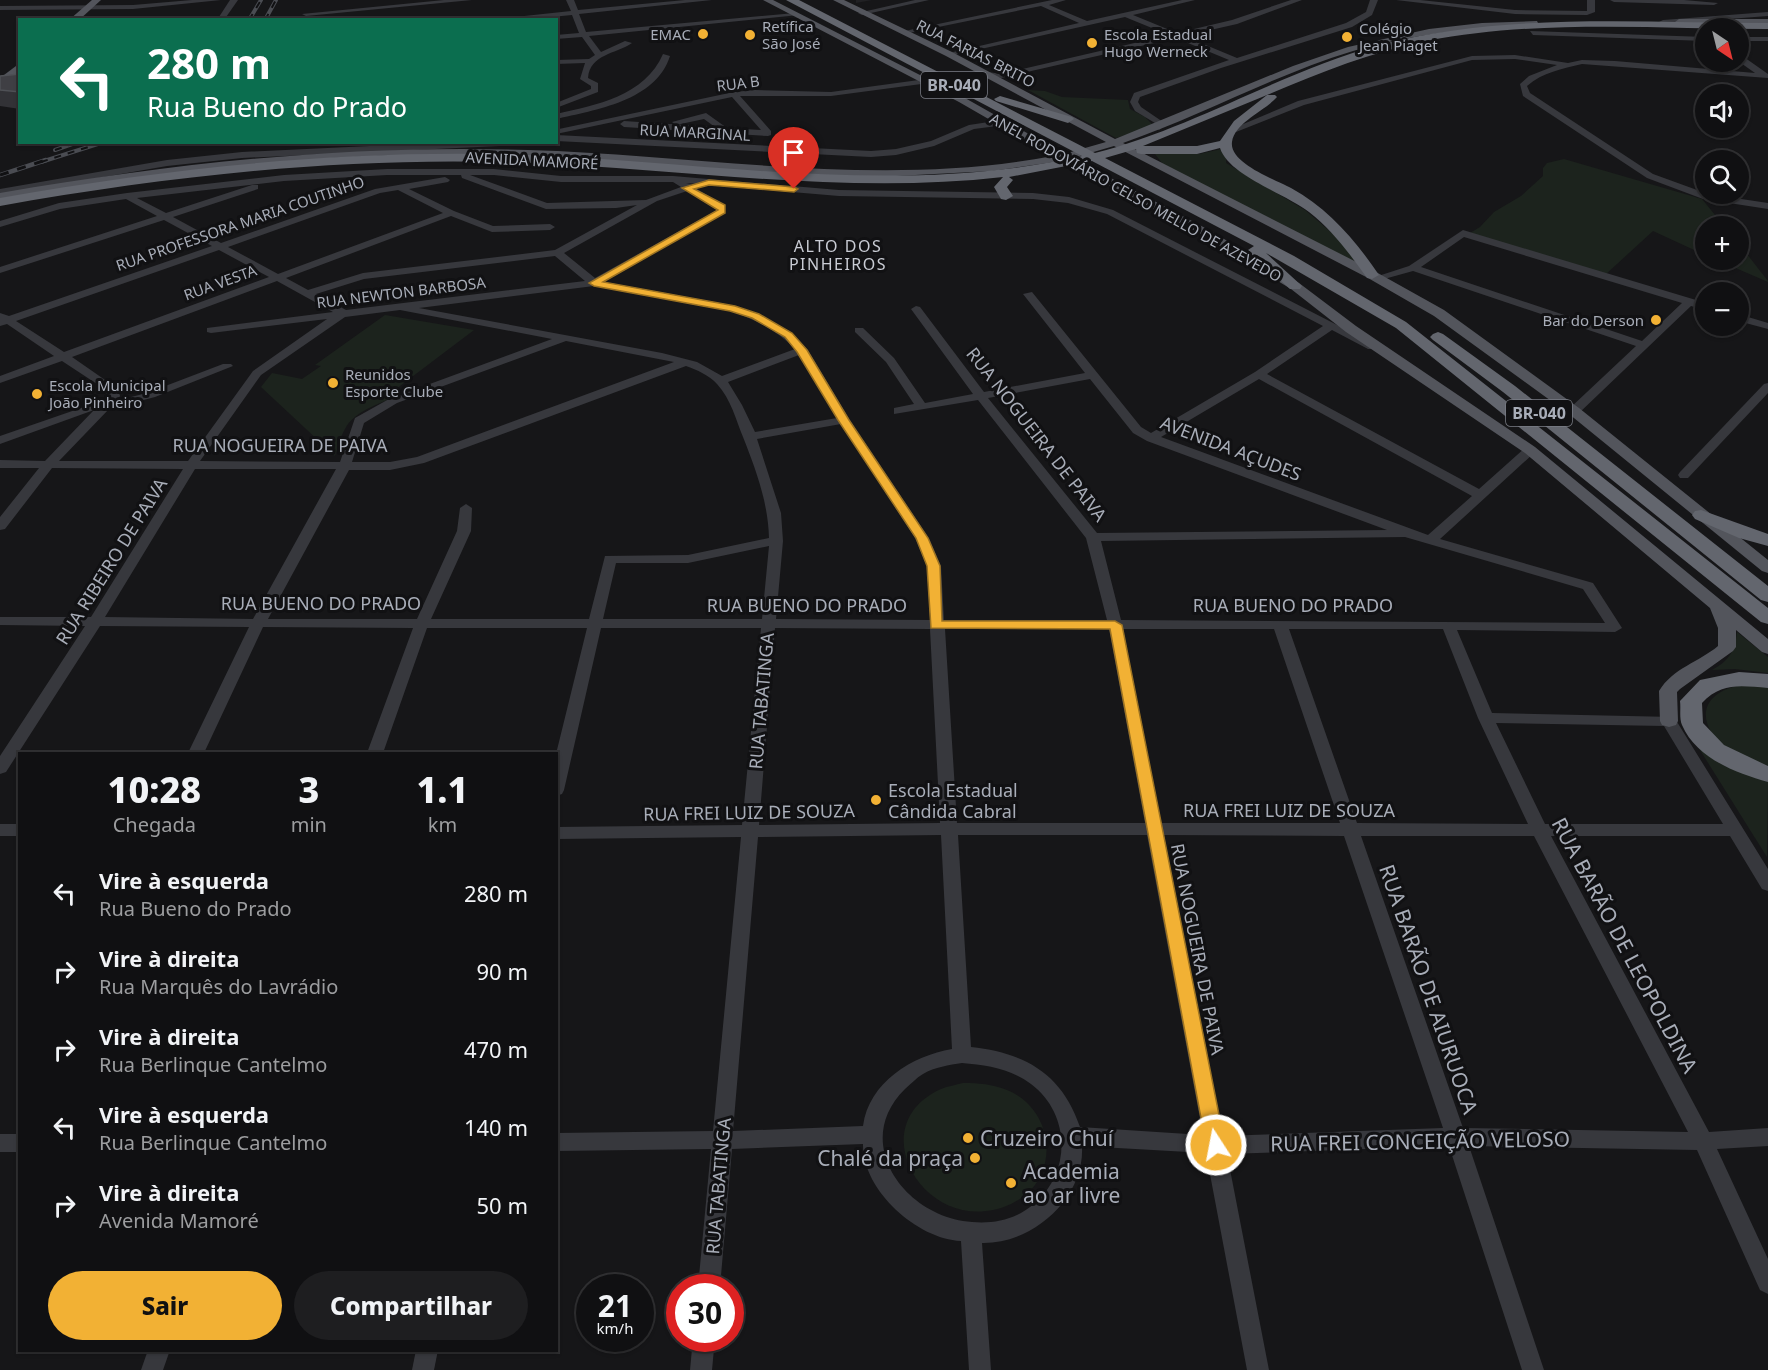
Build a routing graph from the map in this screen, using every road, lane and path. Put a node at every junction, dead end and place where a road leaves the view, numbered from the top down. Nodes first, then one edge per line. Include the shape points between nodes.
1 (97, 0) edge
2 (144, 0) edge
3 (217, 0) edge
4 (234, 0) edge
5 (468, 0) edge
6 (570, 0) edge
7 (708, 0) edge
8 (767, 0) edge
9 (791, 0) edge
10 (805, 0) edge
11 (837, 0) edge
12 (925, 0) edge
13 (1032, 0) edge
14 (1062, 0) edge
15 (1191, 0) edge
16 (1298, 0) edge
17 (1374, 0) edge
18 (1400, 0) edge
19 (1515, 0) edge
20 (1591, 0) edge
21 (1614, 0) edge
22 (1715, 1) edge
23 (1436, 2) edge
24 (86, 4) edge
25 (1042, 4) junction
26 (412, 6) edge
27 (75, 7) junction
28 (133, 7) junction
29 (0, 8) edge
30 (577, 12) junction
31 (1515, 12) junction
32 (862, 13) junction
33 (306, 14) dead end
34 (1768, 14) edge
35 (795, 15) junction
36 (1127, 15) junction
37 (62, 18) edge
38 (75, 18) edge
39 (221, 18) edge
40 (512, 18) edge
41 (1707, 18) joint
42 (1695, 19) edge
43 (1663, 22) junction
44 (1768, 22) edge
45 (847, 24) junction
46 (1088, 24) junction
47 (1768, 26) edge
48 (904, 32) junction
49 (1695, 32) edge
50 (1749, 32) edge
51 (1768, 32) edge
52 (1533, 33) junction
53 (584, 34) junction
54 (1175, 35) junction
55 (558, 37) edge
56 (1695, 39) edge
57 (1749, 39) edge
58 (1768, 39) edge
59 (628, 43) dead end
60 (949, 54) junction
61 (598, 55) junction
62 (666, 56) dead end
63 (886, 60) junction
64 (1236, 60) junction
65 (591, 61) junction
66 (558, 62) edge
67 (1565, 64) junction
68 (1749, 65) edge
69 (18, 68) edge
70 (988, 74) junction
71 (1766, 78) edge
72 (926, 81) junction
73 (0, 86) edge
74 (11, 87) edge
75 (734, 94) junction
76 (992, 97) junction
77 (1271, 97) junction
78 (558, 105) edge
79 (986, 114) junction
80 (1146, 114) junction
81 (558, 116) edge
82 (635, 116) junction
83 (1183, 116) junction
84 (1068, 119) junction
85 (1002, 123) junction
86 (623, 124) dead end
87 (652, 126) junction
88 (972, 127) junction
89 (1159, 127) junction
90 (724, 130) junction
91 (1233, 130) junction
92 (558, 133) edge
93 (1099, 135) joint
94 (558, 138) edge
95 (1226, 143) junction
96 (243, 144) edge
97 (444, 144) edge
98 (495, 144) edge
99 (471, 146) edge
100 (1141, 150) junction
101 (242, 155) junction
102 (1144, 171) junction
103 (494, 172) junction
104 (465, 176) junction
105 (284, 178) junction
106 (673, 179) junction
107 (1007, 180) junction
108 (709, 183) junction
109 (398, 187) junction
110 (686, 188) junction
111 (0, 194) edge
112 (127, 196) junction
113 (1006, 196) junction
114 (654, 199) junction
115 (0, 202) edge
116 (1768, 206) edge
117 (0, 209) edge
118 (451, 213) junction
119 (167, 216) junction
120 (1208, 217) junction
121 (0, 224) edge
122 (550, 227) dead end
123 (222, 246) junction
124 (557, 253) junction
125 (1413, 268) junction
126 (0, 270) edge
127 (279, 276) junction
128 (1375, 276) junction
129 (594, 283) junction
130 (1295, 286) junction
131 (309, 293) junction
132 (1028, 294) dead end
133 (1689, 302) junction
134 (1695, 304) edge
135 (404, 308) junction
136 (916, 309) dead end
137 (343, 313) junction
138 (3, 319) edge
139 (1749, 320) edge
140 (1330, 326) junction
141 (1768, 326) edge
142 (212, 330) dead end
143 (859, 330) dead end
144 (562, 339) junction
145 (1644, 345) junction
146 (802, 350) junction
147 (64, 356) junction
148 (1391, 357) junction
149 (686, 362) junction
150 (227, 366) dead end
151 (1259, 374) junction
152 (1093, 375) junction
153 (0, 380) edge
154 (721, 381) junction
155 (1768, 386) edge
156 (980, 396) junction
157 (111, 402) junction
158 (921, 406) junction
159 (898, 411) dead end
160 (1574, 411) junction
161 (844, 420) junction
162 (749, 436) junction
163 (1151, 438) junction
164 (0, 440) edge
165 (1530, 450) junction
166 (0, 464) edge
167 (192, 464) junction
168 (48, 465) junction
169 (345, 465) junction
170 (1684, 475) dead end
171 (1480, 495) junction
172 (466, 508) dead end
173 (1701, 515) junction
174 (0, 526) edge
175 (1410, 534) junction
176 (1093, 537) junction
177 (1432, 539) junction
178 (1768, 540) edge
179 (776, 541) junction
180 (1768, 568) edge
181 (1768, 596) edge
182 (1713, 603) junction
183 (1768, 618) edge
184 (0, 621) edge
185 (96, 621) junction
186 (258, 623) junction
187 (422, 623) junction
188 (596, 623) junction
189 (767, 625) junction
190 (936, 625) junction
191 (1115, 625) junction
192 (1280, 625) junction
193 (1448, 625) junction
194 (1768, 648) edge
195 (1768, 681) edge
196 (1486, 718) junction
197 (1669, 721) junction
198 (196, 752) edge
199 (375, 752) edge
200 (0, 768) edge
201 (1768, 774) edge
202 (558, 782) edge
203 (950, 829) junction
204 (1351, 829) junction
205 (1539, 829) junction
206 (0, 830) edge
207 (18, 830) edge
208 (1734, 830) junction
209 (750, 831) junction
210 (1155, 831) junction
211 (558, 833) edge
212 (1768, 884) edge
213 (962, 1055) junction
214 (872, 1135) junction
215 (1073, 1136) junction
216 (1456, 1137) junction
217 (1768, 1137) edge
218 (723, 1140) junction
219 (1703, 1141) junction
220 (558, 1142) edge
221 (0, 1143) edge
222 (18, 1143) edge
223 (1216, 1145) junction
224 (970, 1234) junction
225 (710, 1274) edge
226 (1768, 1283) edge
227 (158, 1352) edge
228 (427, 1352) edge
229 (703, 1352) edge
230 (152, 1370) edge
231 (423, 1370) edge
232 (701, 1370) edge
233 (980, 1370) edge
234 (1258, 1370) edge
235 (1533, 1370) edge

1 - 24 main road
2 - 28 street
3 - 28 street
4 - 39 street
5 - 26 street
6 - 30 street
7 - 30 street
8 - 35 main road, ANEL RODOVIÁRIO CELSO MELLO DE AZEVEDO
9 - 45 highway, ANEL RODOVIÁRIO CELSO MELLO DE AZEVEDO / BR-040
10 - 45 highway, ANEL RODOVIÁRIO CELSO MELLO DE AZEVEDO / BR-040
11 - 32 main road, RUA FARIAS BRITO
12 - 32 street
13 - 25 street
14 - 25 street
15 - 36 street
16 - 54 street via 1234,22
17 - 64 street via 1369,13 1349,25
18 - 23 street
19 - 31 street
20 - 31 street via 1590,13
21 - 22 street
22 - 41 street
23 - 31 street
24 - 27 main road
24 - 28 street
24 - 38 main road
25 - 46 street
25 - 48 street
26 - 33 street
27 - 29 street
27 - 37 main road
30 - 40 street
30 - 53 street
32 - 48 main road, RUA FARIAS BRITO
34 - 41 street
35 - 53 street
35 - 63 main road, ANEL RODOVIÁRIO CELSO MELLO DE AZEVEDO
36 - 46 street
36 - 54 street
42 - 43 street
43 - 44 main road
43 - 83 main road via 1526,24 1426,33 1327,57
45 - 63 main road via 848,34
45 - 76 highway, ANEL RODOVIÁRIO CELSO MELLO DE AZEVEDO / BR-040
45 - 102 highway, ANEL RODOVIÁRIO CELSO MELLO DE AZEVEDO / BR-040 via 1065,144
46 - 60 street
47 - 115 highway via 1528,27 1387,46 1337,62 1137,144 1059,165 1000,174 857,181 531,159 345,159 212,169
48 - 60 main road, RUA FARIAS BRITO
49 - 52 highway
50 - 51 highway
52 - 56 street
52 - 77 highway via 1443,41 1398,50 1352,63
53 - 55 street
53 - 61 street
54 - 64 street
54 - 70 street via 1001,76
57 - 58 street
59 - 61 street
60 - 70 main road, RUA FARIAS BRITO
61 - 65 street
62 - 81 street via 641,89 615,102
63 - 72 main road, ANEL RODOVIÁRIO CELSO MELLO DE AZEVEDO
64 - 80 street via 1137,95 1134,102
65 - 66 street
65 - 78 street via 583,75 597,87 595,90
67 - 71 street via 1615,63
67 - 91 street via 1515,57 1473,58 1301,103
67 - 116 street via 1532,78 1523,86 1526,94 1650,176 1706,197
68 - 71 street
69 - 73 main road
70 - 84 main road, RUA FARIAS BRITO
72 - 75 street, RUA B via 831,94
72 - 79 main road, ANEL RODOVIÁRIO CELSO MELLO DE AZEVEDO
73 - 74 street
75 - 82 street, RUA B
75 - 90 street via 768,133
76 - 84 highway
76 - 102 highway, ANEL RODOVIÁRIO CELSO MELLO DE AZEVEDO / BR-040
77 - 91 highway
77 - 100 highway
79 - 85 main road, ANEL RODOVIÁRIO CELSO MELLO DE AZEVEDO
79 - 88 street, RUA MARGINAL
80 - 83 street
80 - 89 street
82 - 87 street
82 - 92 street, RUA B
83 - 89 main road
84 - 93 main road, RUA FARIAS BRITO
85 - 88 street, RUA MARGINAL
85 - 130 main road, ANEL RODOVIÁRIO CELSO MELLO DE AZEVEDO via 1203,231
86 - 87 street
87 - 90 street
87 - 90 street via 706,116
88 - 94 street, RUA MARGINAL via 934,143 871,154
89 - 99 main road via 1089,151 1048,160 927,174 856,175
91 - 95 highway
93 - 102 main road, ANEL RODOVIÁRIO CELSO MELLO DE AZEVEDO
95 - 100 highway via 1197,150
95 - 128 highway via 1227,151 1238,163 1329,222 1351,243
96 - 101 street
97 - 99 street
97 - 101 street
98 - 99 street
99 - 111 main road via 212,164
100 - 107 highway via 1071,171
101 - 111 street via 167,163
102 - 120 highway, ANEL RODOVIÁRIO CELSO MELLO DE AZEVEDO / BR-040
102 - 128 main road, ANEL RODOVIÁRIO CELSO MELLO DE AZEVEDO
102 - 181 highway, ANEL RODOVIÁRIO CELSO MELLO DE AZEVEDO / BR-040 via 1315,262 1415,321 1509,389
103 - 104 street, RUA PROFESSORA MARIA COUTINHO
103 - 105 street, AVENIDA MAMORÉ via 387,172
103 - 106 street, AVENIDA MAMORÉ via 561,179
104 - 109 street, RUA PROFESSORA MARIA COUTINHO
104 - 114 street via 546,206 616,206
105 - 112 street, AVENIDA MAMORÉ
105 - 119 street
106 - 108 street, AVENIDA MAMORÉ
106 - 110 street
107 - 113 highway via 1000,187
107 - 117 highway via 933,187 858,188 498,164 347,165 210,174
108 - 110 street
108 - 113 street, AVENIDA MAMORÉ via 839,193
109 - 118 street
109 - 123 street, RUA PROFESSORA MARIA COUTINHO
110 - 114 street
110 - 129 street via 722,207 722,211
112 - 119 street
112 - 121 street, AVENIDA MAMORÉ via 59,206
113 - 140 street, AVENIDA MAMORÉ via 1069,200 1110,212
114 - 124 street
118 - 122 street via 492,229
118 - 127 street, RUA VESTA
119 - 123 street
119 - 126 street
120 - 130 highway via 1243,240
120 - 183 highway, ANEL RODOVIÁRIO CELSO MELLO DE AZEVEDO / BR-040 via 1299,264 1401,325
123 - 127 street
123 - 138 street, RUA PROFESSORA MARIA COUTINHO
124 - 129 street
124 - 131 street via 363,276
125 - 128 street
125 - 133 street via 1463,233
125 - 145 street
127 - 131 street
127 - 147 street, RUA VESTA
128 - 160 main road, ANEL RODOVIÁRIO CELSO MELLO DE AZEVEDO via 1474,336
129 - 135 street, RUA NEWTON BARBOSA
129 - 146 street via 732,308 772,324
130 - 148 main road, ANEL RODOVIÁRIO CELSO MELLO DE AZEVEDO
131 - 137 street
132 - 152 street, AVENIDA AÇUDES
133 - 134 street
133 - 145 street
135 - 137 street, RUA NEWTON BARBOSA
135 - 144 street, RUA TABATINGA
136 - 156 street, RUA NOGUEIRA DE PAIVA
137 - 142 street, RUA NEWTON BARBOSA
137 - 167 street, RUA RIBEIRO DE PAIVA via 258,373
138 - 147 street
139 - 141 street
140 - 148 street, AVENIDA MAMORÉ
140 - 151 street
143 - 158 street via 890,360
144 - 149 street, RUA TABATINGA
144 - 169 street via 372,412 359,421
145 - 160 street
146 - 154 street
146 - 161 street
147 - 153 street, RUA VESTA
147 - 157 street via 104,384 114,394
148 - 165 main road, ANEL RODOVIÁRIO CELSO MELLO DE AZEVEDO
149 - 154 street, RUA TABATINGA
149 - 169 street, RUA NOGUEIRA DE PAIVA via 420,460 390,466
150 - 157 street via 151,395
151 - 163 street
151 - 171 street
152 - 156 street
152 - 163 street, AVENIDA AÇUDES via 1137,430
154 - 162 street, RUA TABATINGA
155 - 170 street
156 - 158 street
156 - 176 street, RUA NOGUEIRA DE PAIVA
157 - 164 street
157 - 168 street
158 - 159 street
160 - 173 main road, ANEL RODOVIÁRIO CELSO MELLO DE AZEVEDO
161 - 162 street
161 - 190 street via 922,538 934,566
162 - 179 street, RUA TABATINGA via 774,506
163 - 175 street, AVENIDA AÇUDES
165 - 171 street
165 - 182 main road, ANEL RODOVIÁRIO CELSO MELLO DE AZEVEDO
166 - 168 street, RUA NOGUEIRA DE PAIVA
167 - 168 street, RUA NOGUEIRA DE PAIVA
167 - 169 street, RUA NOGUEIRA DE PAIVA
167 - 185 street, RUA RIBEIRO DE PAIVA
168 - 174 street
169 - 186 street
171 - 177 street
172 - 187 street via 464,531
173 - 178 highway
173 - 180 main road, ANEL RODOVIÁRIO CELSO MELLO DE AZEVEDO
175 - 176 street
175 - 177 street
176 - 191 street, RUA NOGUEIRA DE PAIVA
177 - 193 street, RUA BUENO DO PRADO via 1588,586 1615,628
179 - 188 street via 688,559 610,559
179 - 189 street, RUA TABATINGA
182 - 194 main road, ANEL RODOVIÁRIO CELSO MELLO DE AZEVEDO
182 - 197 main road via 1727,628 1727,647 1668,691
184 - 185 street, RUA BUENO DO PRADO
185 - 186 street, RUA BUENO DO PRADO
185 - 200 street, RUA RIBEIRO DE PAIVA
186 - 187 street, RUA BUENO DO PRADO
186 - 198 street
187 - 188 street, RUA BUENO DO PRADO
187 - 199 street
188 - 189 street, RUA BUENO DO PRADO
188 - 202 street
189 - 190 street, RUA BUENO DO PRADO
189 - 209 street, RUA TABATINGA
190 - 191 street, RUA BUENO DO PRADO
190 - 203 street
191 - 192 street, RUA BUENO DO PRADO
191 - 210 street, RUA NOGUEIRA DE PAIVA
192 - 193 street, RUA BUENO DO PRADO
192 - 204 street, RUA BARÃO DE AIURUOCA
193 - 196 street, RUA BARÃO DE LEOPOLDINA
195 - 201 highway via 1739,679 1707,685 1691,701 1693,724 1708,743 1737,763
196 - 197 street
196 - 205 street, RUA BARÃO DE LEOPOLDINA
197 - 208 street
203 - 209 street, RUA FREI LUIZ DE SOUZA
203 - 210 street, RUA FREI LUIZ DE SOUZA
203 - 213 street
204 - 205 street, RUA FREI LUIZ DE SOUZA
204 - 210 street, RUA FREI LUIZ DE SOUZA
204 - 216 street, RUA BARÃO DE AIURUOCA
205 - 208 street, RUA FREI LUIZ DE SOUZA
205 - 219 street, RUA BARÃO DE LEOPOLDINA
206 - 207 street
208 - 212 street
209 - 211 street, RUA FREI LUIZ DE SOUZA
209 - 218 street, RUA TABATINGA
210 - 223 street, RUA NOGUEIRA DE PAIVA
213 - 214 street via 935,1060 911,1071 891,1088 878,1110
213 - 215 street via 993,1057 1022,1068 1046,1085 1064,1109
214 - 218 street
214 - 224 street via 875,1163 887,1190 909,1212 938,1227
215 - 223 street, RUA FREI CONCEIÇÃO VELOSO
215 - 224 street via 1071,1166 1059,1194 1036,1216 1005,1230
216 - 219 street, RUA FREI CONCEIÇÃO VELOSO
216 - 223 street, RUA FREI CONCEIÇÃO VELOSO
216 - 235 street, RUA BARÃO DE AIURUOCA
217 - 219 street, RUA FREI CONCEIÇÃO VELOSO
218 - 220 street
218 - 225 street, RUA TABATINGA
219 - 226 street, RUA BARÃO DE LEOPOLDINA
221 - 222 street
223 - 234 street, RUA NOGUEIRA DE PAIVA
224 - 233 street
227 - 230 street
228 - 231 street
229 - 232 street

